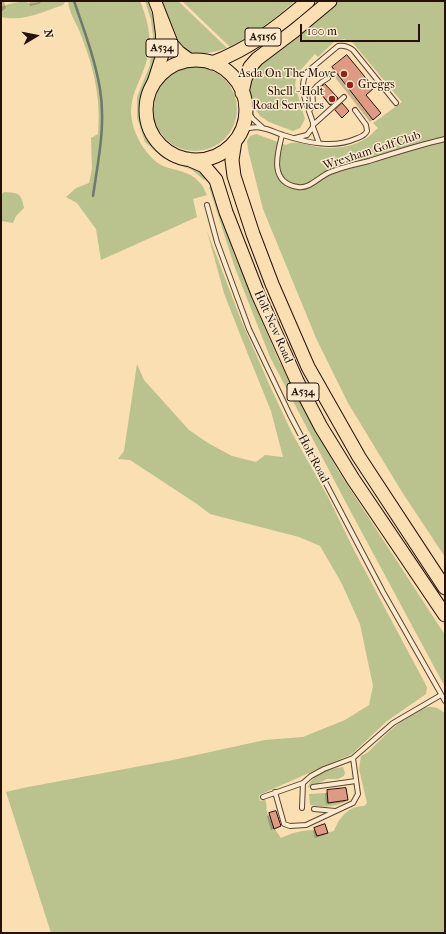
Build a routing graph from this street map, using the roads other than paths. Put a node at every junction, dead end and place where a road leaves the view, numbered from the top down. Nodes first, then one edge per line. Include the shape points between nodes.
1 (308, 1) edge
2 (330, 1) edge
3 (157, 7) edge
4 (190, 60) junction
5 (212, 63) junction
6 (328, 78) dead end
7 (153, 84) junction
8 (242, 93) junction
9 (344, 97) dead end
10 (396, 103) dead end
11 (246, 108) junction
12 (355, 110) dead end
13 (309, 111) junction
14 (313, 126) junction
15 (262, 128) junction
16 (282, 135) junction
17 (238, 136) junction
18 (295, 138) junction
19 (445, 139) edge
20 (319, 143) junction
21 (188, 159) junction
22 (207, 205) dead end
23 (445, 588) edge
24 (445, 615) edge
25 (441, 695) junction
26 (445, 701) edge
27 (353, 758) junction
28 (356, 781) junction
29 (303, 783) junction
30 (313, 787) dead end
31 (275, 792) junction
32 (263, 797) dead end
33 (302, 808) dead end
34 (314, 809) dead end
35 (335, 811) junction

1 - 5 highway, A5156 via 283,23 255,42 231,56
2 - 8 highway, A5156 via 257,59 250,67
3 - 4 main road, A534 via 172,44
3 - 7 main road, A534 via 162,34 162,56
4 - 5 highway
4 - 7 highway via 169,68
5 - 8 highway via 230,74
6 - 13 lane via 314,89 313,106
7 - 21 highway via 146,110 151,131 163,148
8 - 11 highway
9 - 14 lane
10 - 13 lane via 353,50 343,45 338,46 304,76 302,86
11 - 15 lane
11 - 17 highway via 245,120
12 - 20 lane via 367,128 366,133 345,143
13 - 14 lane
14 - 18 lane via 307,135
14 - 20 lane
15 - 16 lane
15 - 17 lane via 251,127
16 - 18 lane
16 - 19 lane, Wrexham Golf Club via 277,167 281,178 299,188 328,173
17 - 21 highway via 225,150 214,156 201,160
17 - 23 highway, Holt New Road / A534 via 232,160 234,176 272,284 308,367 359,457
18 - 20 lane
21 - 24 highway, Holt New Road / A534 via 204,166 216,180 258,294 296,380 321,427
22 - 25 lane, Holt Road via 217,242 250,329 290,415 383,592
25 - 26 lane, Holt Road
25 - 27 lane via 393,723
27 - 28 lane
27 - 29 lane via 324,769
28 - 30 lane
28 - 35 lane via 358,794 353,803
29 - 31 lane
29 - 33 lane
31 - 32 lane
31 - 35 lane via 284,824 290,826 306,825
34 - 35 lane

